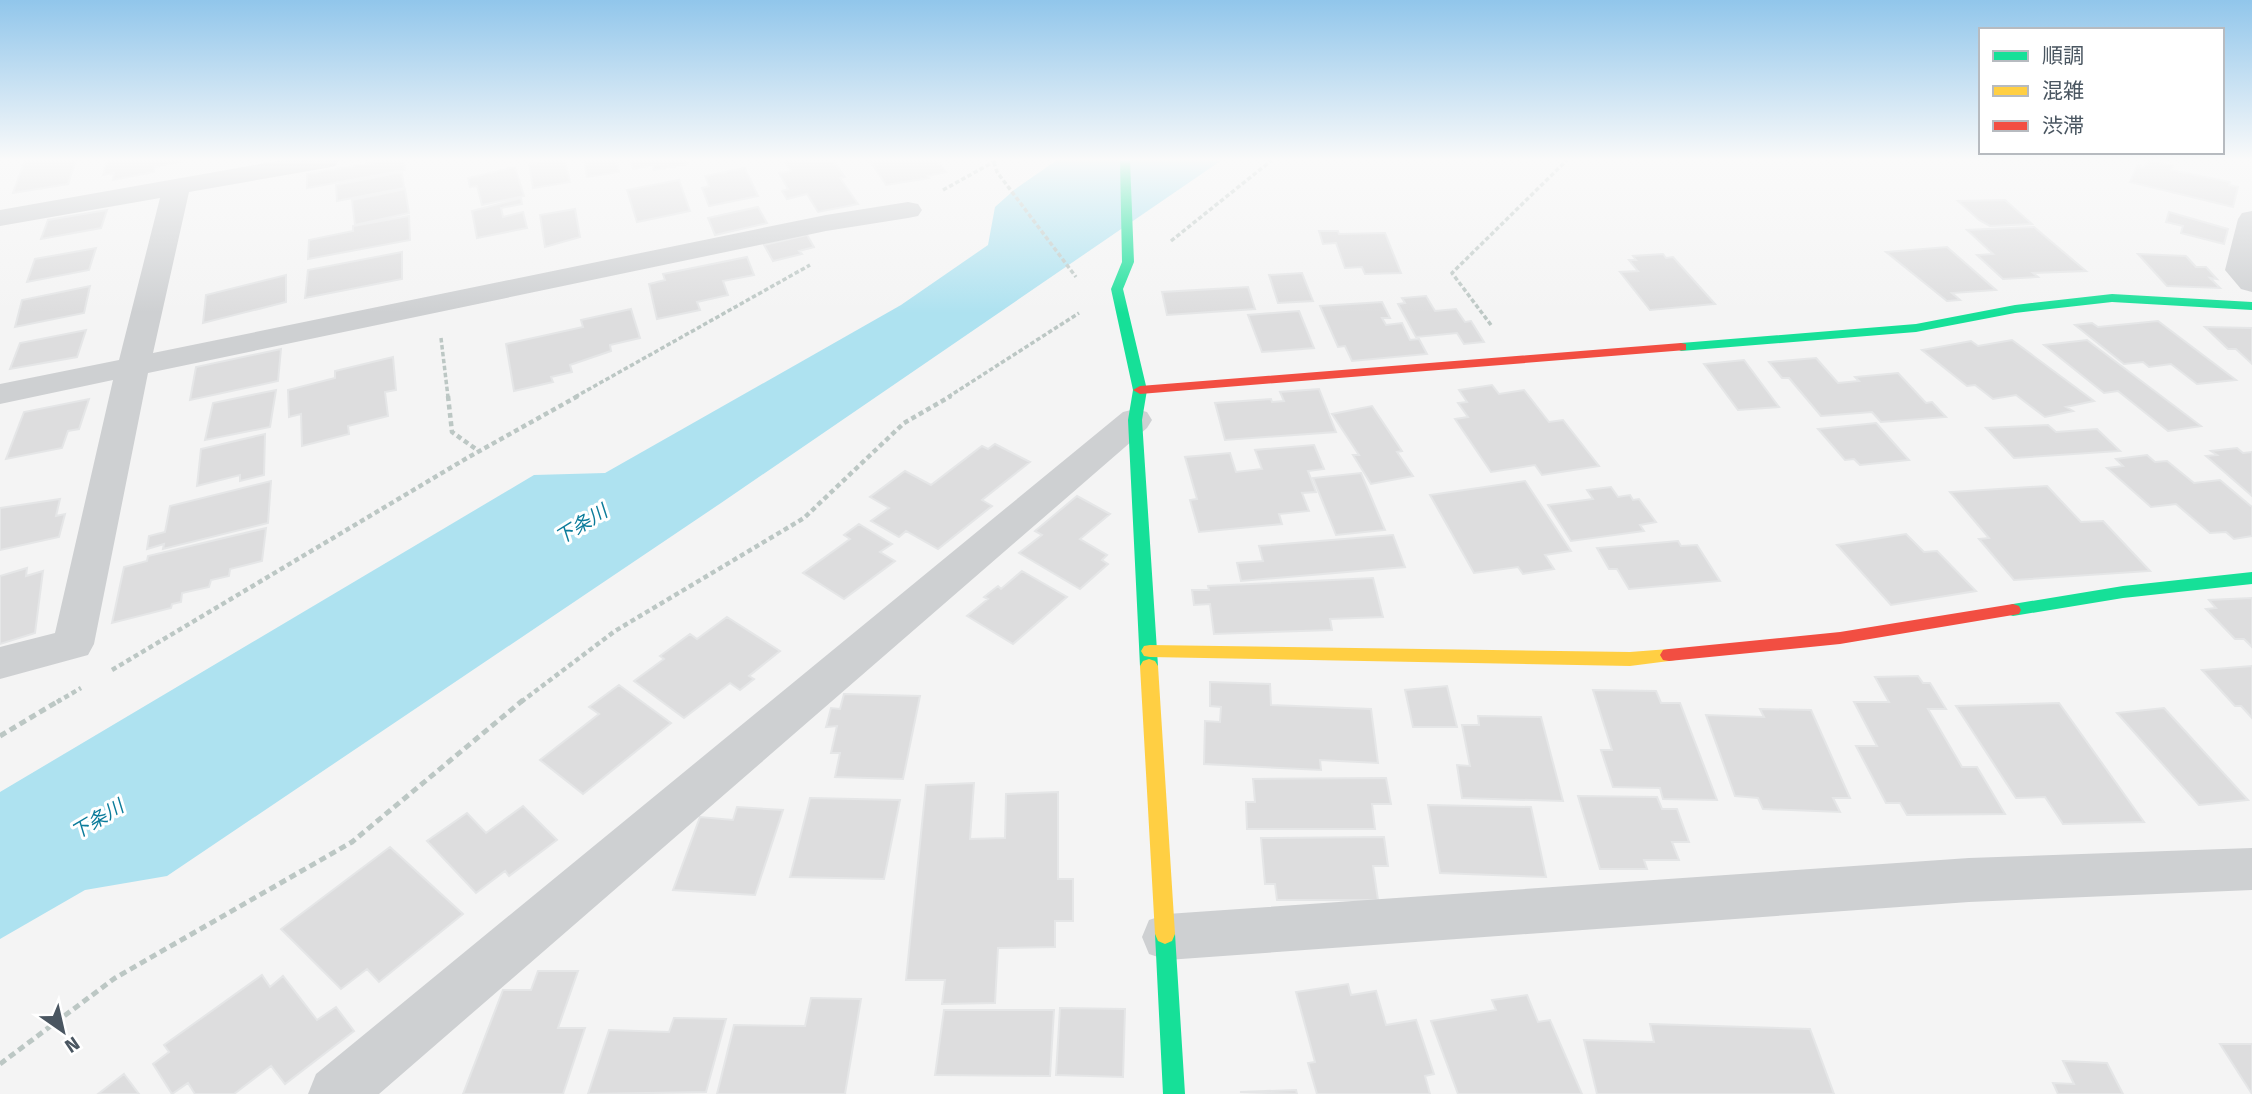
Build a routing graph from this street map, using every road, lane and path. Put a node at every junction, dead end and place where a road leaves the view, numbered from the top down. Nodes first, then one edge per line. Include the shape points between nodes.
1 (38, 211) edge
2 (171, 211) edge
3 (896, 211) edge
4 (1026, 211) edge
5 (1127, 211) edge
6 (1211, 211) edge
7 (1515, 211) edge
8 (0, 218) edge
9 (2252, 219) edge
10 (816, 262) dead end
11 (2252, 283) edge
12 (1117, 289) junction
13 (438, 303) junction
14 (1095, 303) junction
15 (2252, 306) edge
16 (1517, 359) junction
17 (133, 366) junction
18 (0, 394) edge
19 (1138, 405) junction
20 (480, 452) junction
21 (2252, 578) edge
22 (1150, 651) junction
23 (0, 663) edge
24 (104, 675) dead end
25 (92, 682) dead end
26 (0, 736) edge
27 (2252, 869) edge
28 (1167, 937) junction
29 (0, 1064) edge
30 (336, 1094) edge
31 (1174, 1094) edge

1 - 8 street
2 - 17 street
3 - 13 street
4 - 14 path
5 - 12 street via 1128,262
6 - 12 path
7 - 16 path via 1452,273
9 - 11 street via 2240,270
10 - 20 path
12 - 14 path
12 - 19 street
13 - 17 street
13 - 20 path via 452,432
14 - 29 path via 904,423 804,518 615,631 481,732 352,842 115,978
15 - 16 street via 2112,298 2015,309 1916,328
16 - 19 street
17 - 18 street
17 - 23 street via 73,644
19 - 22 street
19 - 30 street
20 - 24 path
21 - 22 street via 2123,592 1840,638 1630,659
22 - 28 street
25 - 26 path
27 - 28 street via 1969,880
28 - 31 street

